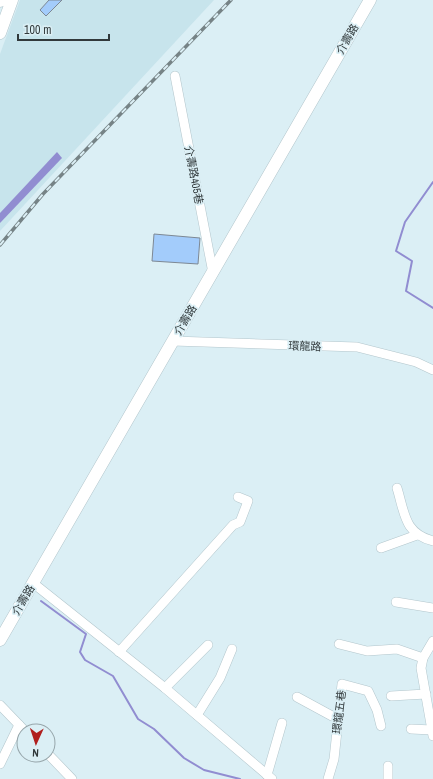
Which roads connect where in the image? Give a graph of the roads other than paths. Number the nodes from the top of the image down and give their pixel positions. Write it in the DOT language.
graph roads {
  1 [pos="13,0"];
  2 [pos="370,0"];
  3 [pos="0,33"];
  4 [pos="0,40"];
  5 [pos="175,76"];
  6 [pos="213,273"];
  7 [pos="173,341"];
  8 [pos="433,370"];
  9 [pos="397,488"];
  10 [pos="238,497"];
  11 [pos="417,535"];
  12 [pos="433,541"];
  13 [pos="381,548"];
  14 [pos="33,583"];
  15 [pos="396,602"];
  16 [pos="433,608"];
  17 [pos="0,640"];
  18 [pos="433,643"];
  19 [pos="339,644"];
  20 [pos="208,645"];
  21 [pos="232,649"];
  22 [pos="119,652"];
  23 [pos="423,658"];
  24 [pos="165,688"];
  25 [pos="426,694"];
  26 [pos="391,696"];
  27 [pos="297,697"];
  28 [pos="0,705"];
  29 [pos="431,708"];
  30 [pos="197,715"];
  31 [pos="339,718"];
  32 [pos="17,723"];
  33 [pos="282,723"];
  34 [pos="381,726"];
  35 [pos="411,729"];
  36 [pos="432,733"];
  37 [pos="16,738"];
  38 [pos="56,762"];
  39 [pos="0,764"];
  40 [pos="388,766"];
  41 [pos="270,777"];
  42 [pos="72,779"];
  43 [pos="328,779"];
  44 [pos="388,779"];
  1 -- 3 [label="main road"];
  1 -- 4 [label="street"];
  2 -- 6 [label="main road, 介壽路"];
  5 -- 6 [label="street, 介壽路405巷"];
  6 -- 7 [label="main road, 介壽路"];
  7 -- 8 [label="street, 環龍路"];
  7 -- 14 [label="main road, 介壽路"];
  9 -- 11 [label="street"];
  10 -- 22 [label="street"];
  11 -- 12 [label="street"];
  11 -- 13 [label="street"];
  14 -- 17 [label="main road, 介壽路"];
  14 -- 22 [label="street"];
  15 -- 16 [label="street"];
  18 -- 23 [label="street"];
  19 -- 23 [label="street"];
  20 -- 24 [label="street"];
  21 -- 30 [label="street"];
  22 -- 24 [label="street"];
  23 -- 25 [label="street"];
  24 -- 30 [label="street"];
  25 -- 26 [label="street"];
  25 -- 29 [label="street"];
  27 -- 31 [label="street"];
  28 -- 32 [label="street"];
  29 -- 36 [label="street"];
  30 -- 41 [label="street"];
  31 -- 34 [label="street, 環龍五巷"];
  31 -- 43 [label="street, 環龍五巷"];
  33 -- 41 [label="street"];
  35 -- 36 [label="street"];
  37 -- 39 [label="street"];
  38 -- 42 [label="street"];
  40 -- 44 [label="street"];
}
